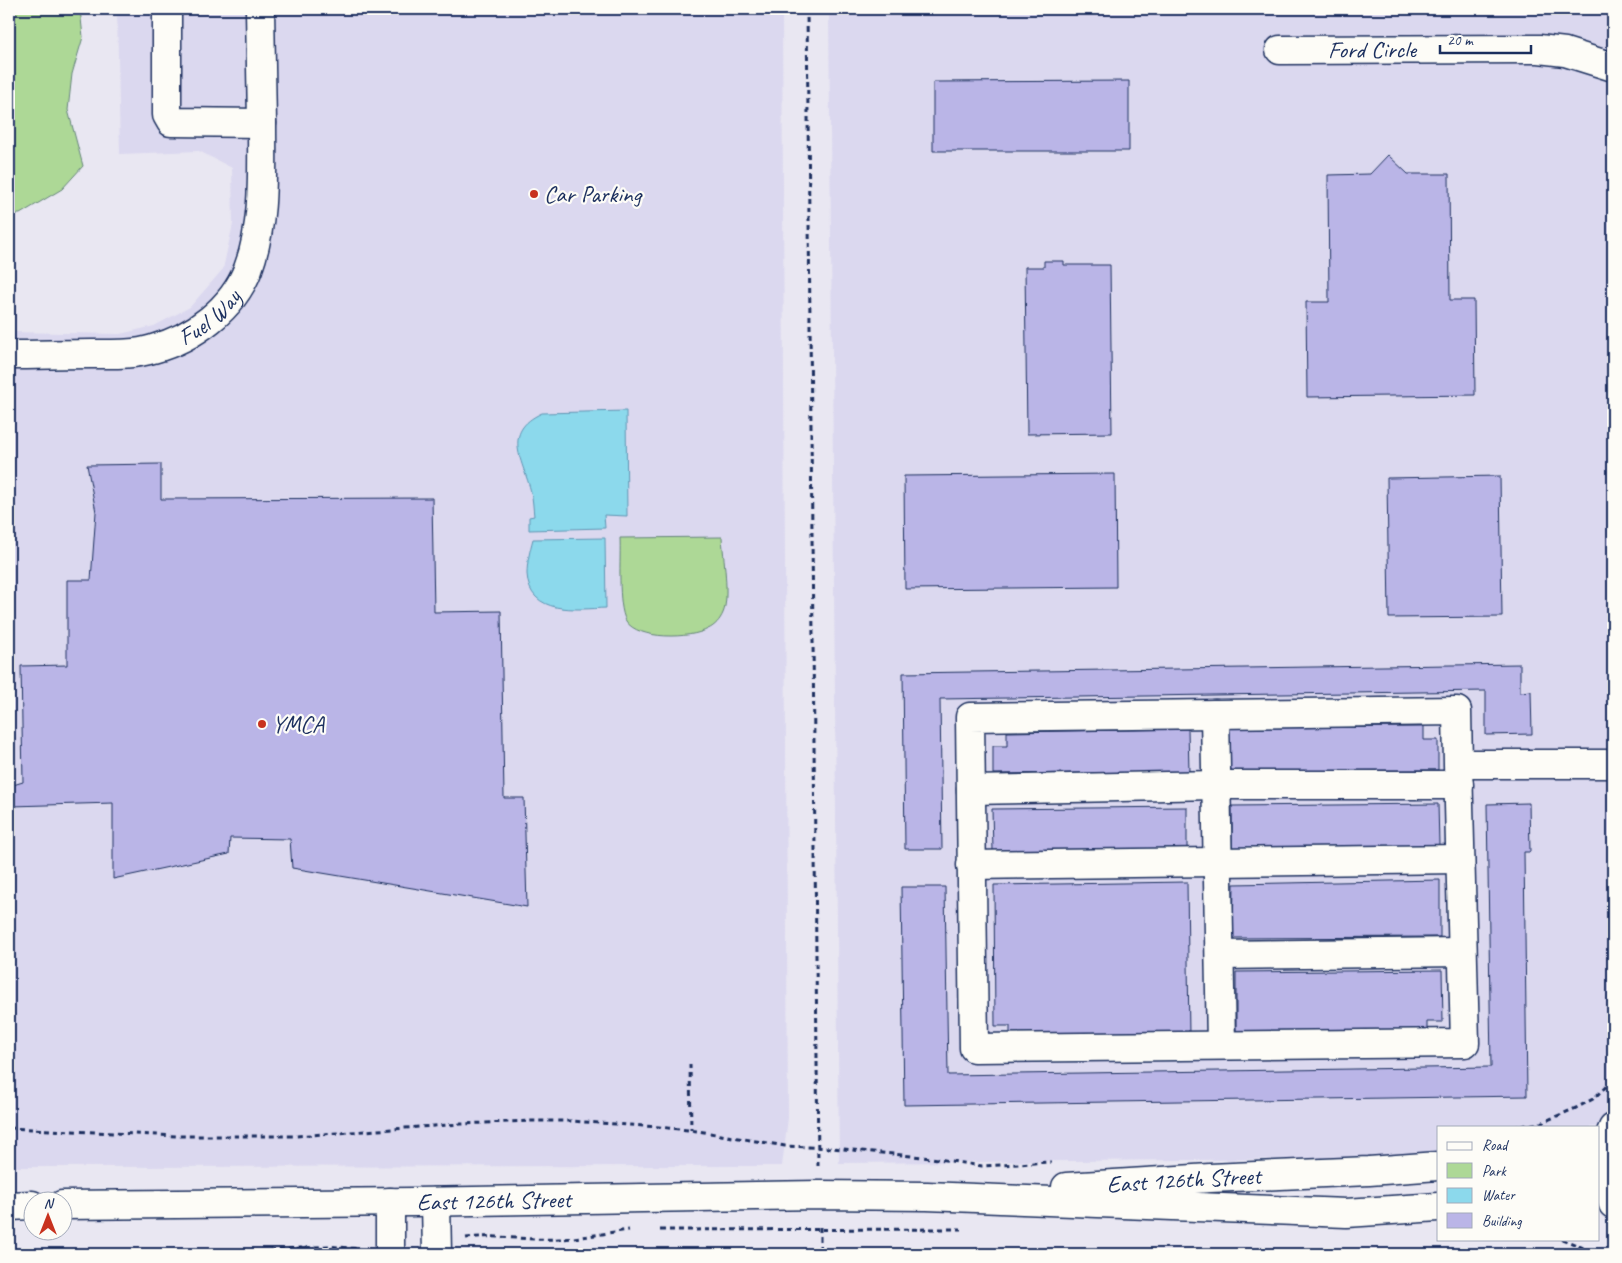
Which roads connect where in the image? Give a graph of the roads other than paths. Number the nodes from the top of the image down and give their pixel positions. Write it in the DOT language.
graph roads {
  1 [pos="167,9"];
  2 [pos="260,9"];
  3 [pos="1280,50"];
  4 [pos="1613,67"];
  5 [pos="262,123"];
  6 [pos="9,355"];
  7 [pos="1215,714"];
  8 [pos="1613,764"];
  9 [pos="1458,775"];
  10 [pos="1216,785"];
  11 [pos="971,790"];
  12 [pos="1460,859"];
  13 [pos="1218,862"];
  14 [pos="971,865"];
  15 [pos="1462,952"];
  16 [pos="1220,955"];
  17 [pos="1221,1046"];
  18 [pos="1613,1122"];
  19 [pos="1613,1128"];
  20 [pos="1600,1129"];
  21 [pos="1437,1166"];
  22 [pos="927,1196"];
  23 [pos="390,1202"];
  24 [pos="436,1202"];
  25 [pos="1613,1204"];
  26 [pos="72,1205"];
  27 [pos="9,1206"];
  28 [pos="22,1206"];
  29 [pos="1437,1207"];
  30 [pos="1600,1217"];
  31 [pos="1613,1220"];
  32 [pos="437,1248"];
  33 [pos="390,1251"];
  1 -- 5 [label="main road"];
  2 -- 5 [label="main road, Fuel Way"];
  3 -- 4 [label="main road, Ford Circle"];
  5 -- 6 [label="main road, Fuel Way"];
  7 -- 9 [label="main road"];
  7 -- 10 [label="main road"];
  7 -- 11 [label="main road"];
  8 -- 9 [label="main road"];
  9 -- 10 [label="main road"];
  9 -- 12 [label="main road"];
  10 -- 11 [label="main road"];
  10 -- 13 [label="main road"];
  11 -- 14 [label="main road"];
  12 -- 13 [label="main road"];
  12 -- 15 [label="main road"];
  13 -- 14 [label="main road"];
  13 -- 16 [label="main road"];
  14 -- 17 [label="main road"];
  15 -- 16 [label="main road"];
  15 -- 17 [label="main road"];
  16 -- 17 [label="main road"];
  18 -- 20 [label="main road"];
  19 -- 25 [label="main road"];
  21 -- 22 [label="main road, East 126th Street"];
  22 -- 24 [label="main road, East 126th Street"];
  22 -- 29 [label="main road, East 126th Street"];
  23 -- 24 [label="main road, East 126th Street"];
  23 -- 26 [label="main road, East 126th Street"];
  23 -- 33 [label="main road"];
  24 -- 32 [label="main road"];
  27 -- 28 [label="main road"];
  30 -- 31 [label="main road"];
}
